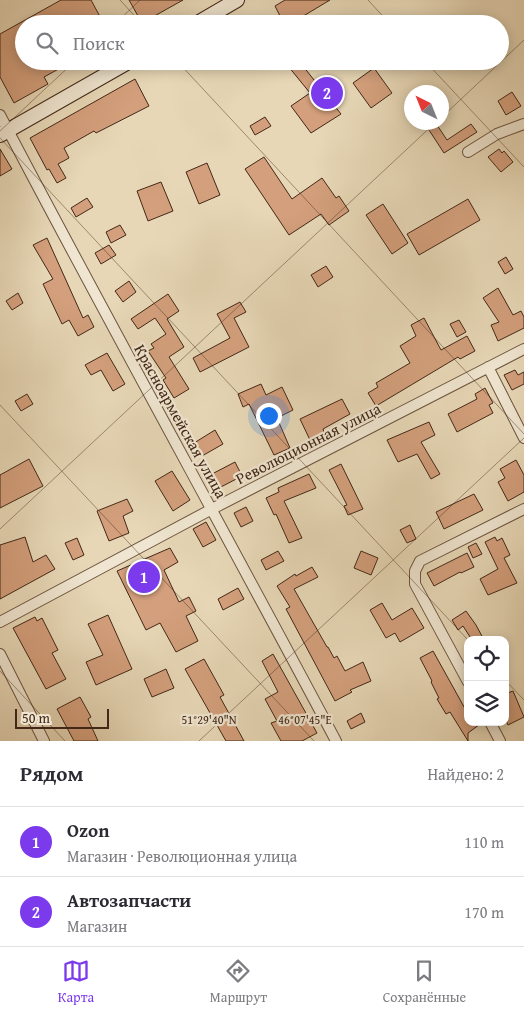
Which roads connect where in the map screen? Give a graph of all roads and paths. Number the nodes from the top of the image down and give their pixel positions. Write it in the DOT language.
graph roads {
  1 [pos="237,0"];
  2 [pos="211,15"];
  3 [pos="114,70"];
  4 [pos="0,115"];
  5 [pos="524,124"];
  6 [pos="4,133"];
  7 [pos="468,152"];
  8 [pos="524,349"];
  9 [pos="488,367"];
  10 [pos="524,438"];
  11 [pos="212,508"];
  12 [pos="524,509"];
  13 [pos="0,622"];
  14 [pos="0,654"];
  15 [pos="467,681"];
  16 [pos="492,726"];
  17 [pos="44,741"];
  18 [pos="336,741"];
  19 [pos="500,741"];
  1 -- 2 [label="main road"];
  3 -- 6 [label="main road"];
  4 -- 6 [label="street, Красноармейская улица"];
  5 -- 7 [label="street"];
  6 -- 11 [label="street, Красноармейская улица"];
  8 -- 9 [label="street, Революционная улица"];
  9 -- 10 [label="street"];
  9 -- 11 [label="street, Революционная улица"];
  11 -- 13 [label="street, Революционная улица"];
  11 -- 18 [label="street, Красноармейская улица"];
  12 -- 15 [label="street"];
  14 -- 17 [label="street"];
  16 -- 19 [label="street"];
}
